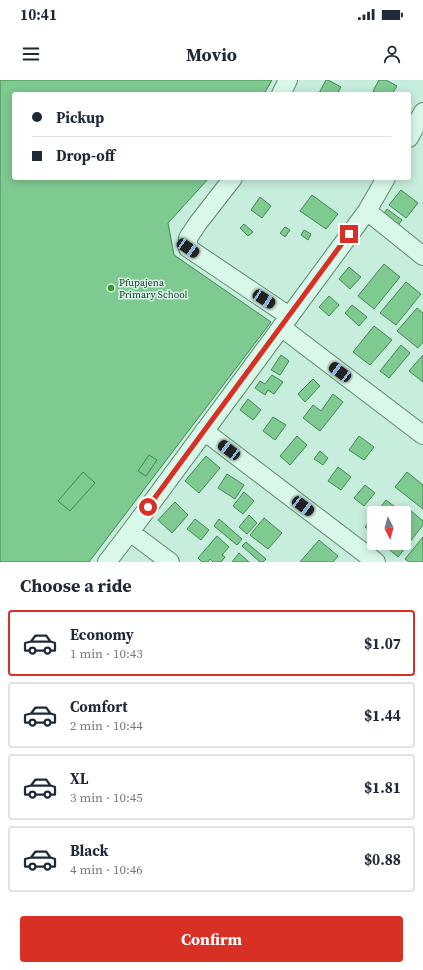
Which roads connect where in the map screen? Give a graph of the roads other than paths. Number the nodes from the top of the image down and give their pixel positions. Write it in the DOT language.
graph roads {
  1 [pos="288,80"];
  2 [pos="282,92"];
  3 [pos="421,120"];
  4 [pos="411,135"];
  5 [pos="231,180"];
  6 [pos="385,180"];
  7 [pos="367,211"];
  8 [pos="423,256"];
  9 [pos="285,321"];
  10 [pos="204,431"];
  11 [pos="423,435"];
  12 [pos="130,532"];
  13 [pos="107,562"];
  14 [pos="170,562"];
  15 [pos="376,562"];
  1 -- 2 [label="street"];
  3 -- 4 [label="street"];
  5 -- 9 [label="street"];
  6 -- 7 [label="street"];
  7 -- 8 [label="street"];
  7 -- 9 [label="street"];
  9 -- 10 [label="street"];
  9 -- 11 [label="street"];
  10 -- 12 [label="street"];
  10 -- 15 [label="street"];
  12 -- 13 [label="street"];
  12 -- 14 [label="street"];
}
